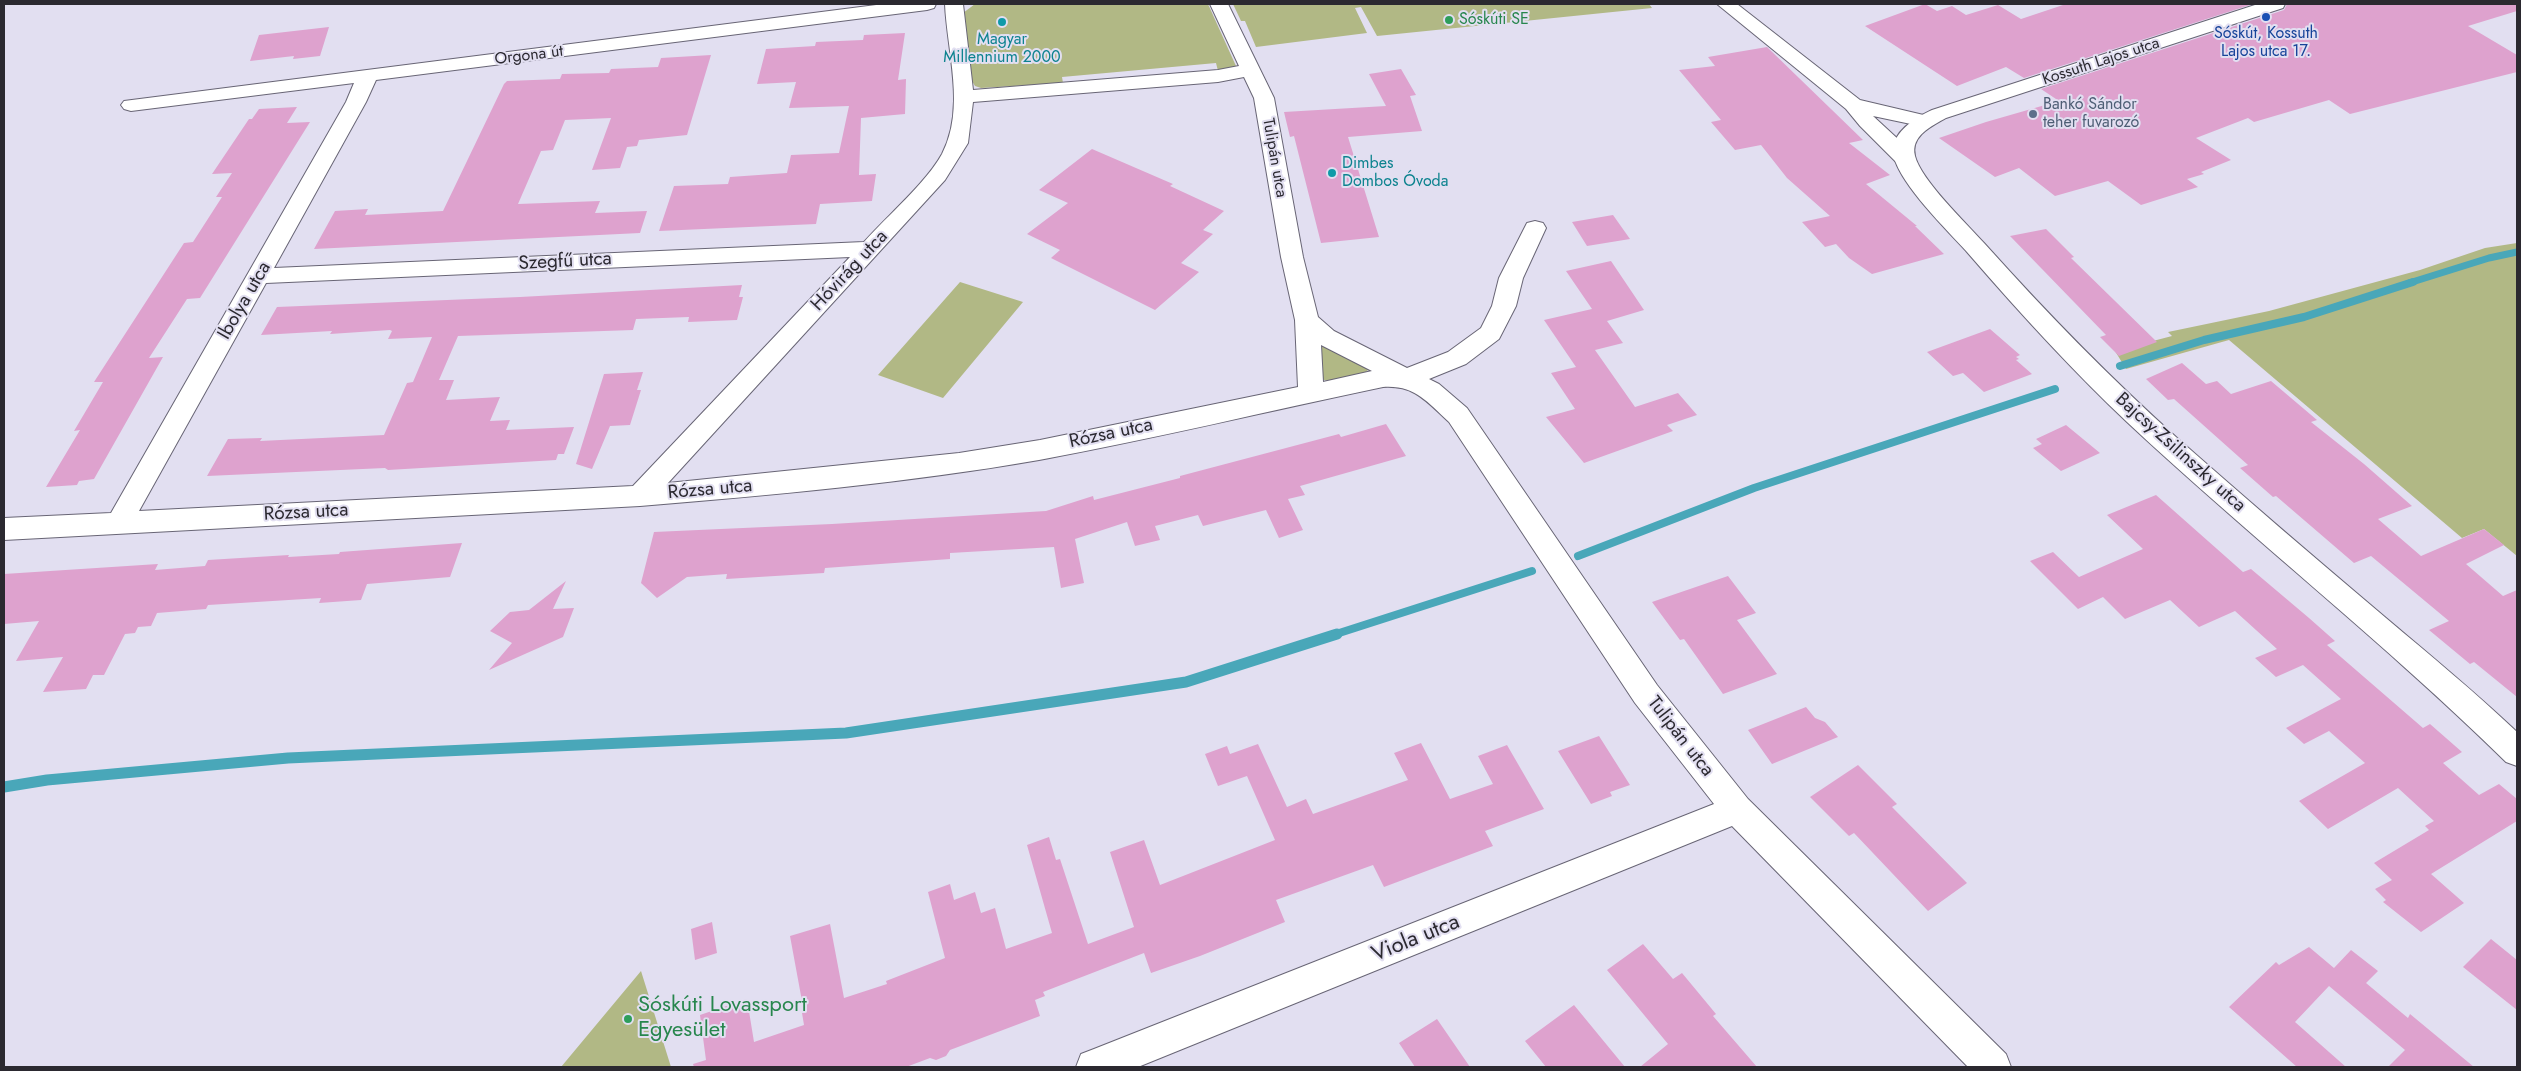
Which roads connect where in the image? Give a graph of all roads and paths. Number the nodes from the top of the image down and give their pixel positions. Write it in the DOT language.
graph roads {
  1 [pos="927,4"];
  2 [pos="954,4"];
  3 [pos="1218,4"];
  4 [pos="1726,4"];
  5 [pos="2276,4"];
  6 [pos="1252,70"];
  7 [pos="367,77"];
  8 [pos="963,97"];
  9 [pos="132,105"];
  10 [pos="1853,105"];
  11 [pos="1925,121"];
  12 [pos="1904,156"];
  13 [pos="1535,228"];
  14 [pos="871,249"];
  15 [pos="260,276"];
  16 [pos="1307,320"];
  17 [pos="1408,377"];
  18 [pos="1312,392"];
  19 [pos="640,496"];
  20 [pos="119,523"];
  21 [pos="4,529"];
  22 [pos="2517,752"];
  23 [pos="1737,809"];
  24 [pos="1094,1067"];
  25 [pos="1993,1067"];
  1 -- 7 [label="street, Orgona út"];
  2 -- 8 [label="street, Hóvirág utca"];
  3 -- 6 [label="street, Tulipán utca"];
  4 -- 10 [label="street"];
  5 -- 11 [label="street, Kossuth Lajos utca"];
  6 -- 8 [label="street"];
  6 -- 16 [label="street, Tulipán utca"];
  7 -- 9 [label="street, Orgona út"];
  7 -- 15 [label="street, Ibolya utca"];
  8 -- 14 [label="street, Hóvirág utca"];
  10 -- 11 [label="street"];
  10 -- 12 [label="street, Bajcsy-Zsilinszky utca"];
  11 -- 12 [label="street"];
  12 -- 22 [label="street, Bajcsy-Zsilinszky utca"];
  13 -- 17 [label="street"];
  14 -- 15 [label="street, Szegfű utca"];
  14 -- 19 [label="street, Hóvirág utca"];
  15 -- 20 [label="street, Ibolya utca"];
  16 -- 17 [label="street, Tulipán utca"];
  16 -- 18 [label="street, Tulipán utca"];
  17 -- 18 [label="street, Rózsa utca"];
  17 -- 23 [label="street, Tulipán utca"];
  18 -- 19 [label="street, Rózsa utca"];
  19 -- 20 [label="street, Rózsa utca"];
  20 -- 21 [label="street, Rózsa utca"];
  23 -- 24 [label="street, Viola utca"];
  23 -- 25 [label="street, Tulipán utca"];
}
